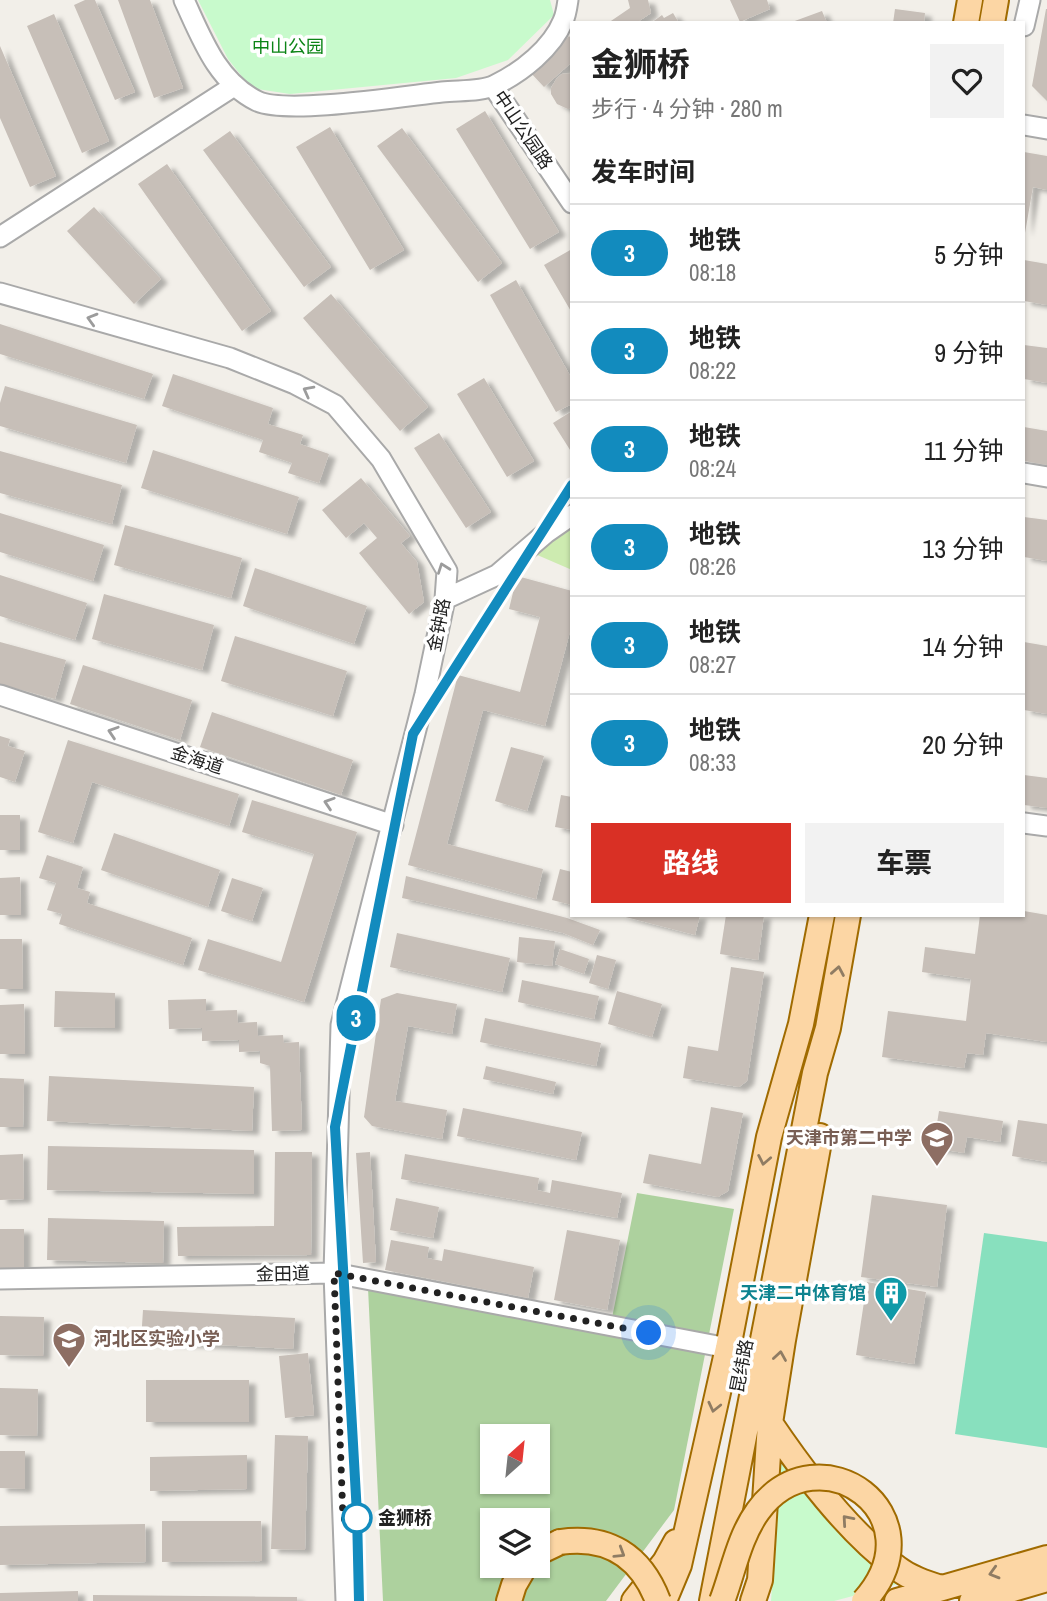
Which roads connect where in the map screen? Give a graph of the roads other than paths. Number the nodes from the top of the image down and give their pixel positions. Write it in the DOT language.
graph roads {
  1 [pos="184,0"];
  2 [pos="568,0"];
  3 [pos="970,0"];
  4 [pos="996,0"];
  5 [pos="1030,0"];
  6 [pos="966,21"];
  7 [pos="992,21"];
  8 [pos="1025,22"];
  9 [pos="233,86"];
  10 [pos="493,86"];
  11 [pos="1025,125"];
  12 [pos="1047,129"];
  13 [pos="570,201"];
  14 [pos="0,237"];
  15 [pos="0,293"];
  16 [pos="1025,473"];
  17 [pos="1047,477"];
  18 [pos="570,516"];
  19 [pos="445,600"];
  20 [pos="0,695"];
  21 [pos="1025,823"];
  22 [pos="394,825"];
  23 [pos="1047,826"];
  24 [pos="822,917"];
  25 [pos="848,917"];
  26 [pos="801,1024"];
  27 [pos="828,1028"];
  28 [pos="796,1133"];
  29 [pos="334,1273"];
  30 [pos="0,1279"];
  31 [pos="728,1348"];
  32 [pos="770,1423"];
  33 [pos="690,1517"];
  34 [pos="550,1547"];
  35 [pos="1047,1558"];
  36 [pos="518,1578"];
  37 [pos="1047,1579"];
  38 [pos="941,1588"];
  39 [pos="1047,1594"];
  40 [pos="346,1601"];
  41 [pos="509,1601"];
  42 [pos="634,1601"];
  43 [pos="658,1601"];
  44 [pos="664,1601"];
  45 [pos="695,1601"];
  46 [pos="712,1601"];
  47 [pos="722,1601"];
  48 [pos="753,1601"];
  49 [pos="864,1601"];
  50 [pos="897,1601"];
  51 [pos="972,1601"];
  52 [pos="1023,1601"];
  1 -- 9 [label="street"];
  2 -- 10 [label="street, 中山公园路"];
  3 -- 6 [label="main road"];
  4 -- 7 [label="main road"];
  5 -- 8 [label="street"];
  9 -- 10 [label="street"];
  9 -- 14 [label="street"];
  10 -- 13 [label="street, 中山公园路"];
  11 -- 12 [label="street"];
  19 -- 15 [label="street, 金钟路, one-way"];
  16 -- 17 [label="street"];
  18 -- 19 [label="street"];
  19 -- 22 [label="street, 金钟路"];
  22 -- 20 [label="street, 金海道, one-way"];
  21 -- 23 [label="street"];
  22 -- 29 [label="street, 金钟路"];
  24 -- 26 [label="main road"];
  27 -- 25 [label="main road, one-way"];
  26 -- 28 [label="main road"];
  26 -- 31 [label="main road, one-way"];
  27 -- 28 [label="main road"];
  32 -- 27 [label="main road, one-way"];
  28 -- 45 [label="main road, 昆纬路"];
  28 -- 46 [label="main road, 昆纬路"];
  29 -- 30 [label="street, 金田道"];
  29 -- 31 [label="street, 金田道"];
  29 -- 40 [label="street, 金钟路"];
  31 -- 33 [label="main road, one-way"];
  38 -- 32 [label="main road, one-way"];
  32 -- 48 [label="main road"];
  33 -- 42 [label="main road"];
  33 -- 44 [label="main road"];
  34 -- 43 [label="main road, one-way, bridge"];
  35 -- 38 [label="main road, one-way"];
  36 -- 41 [label="main road"];
  37 -- 51 [label="main road"];
  38 -- 50 [label="main road"];
  39 -- 52 [label="main road"];
  47 -- 49 [label="main road, bridge"];
}
